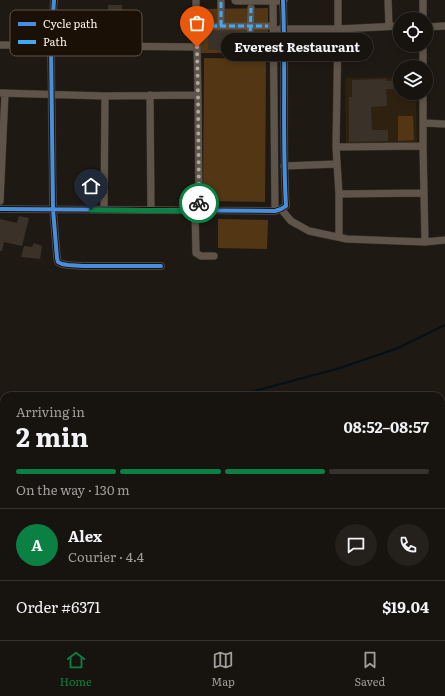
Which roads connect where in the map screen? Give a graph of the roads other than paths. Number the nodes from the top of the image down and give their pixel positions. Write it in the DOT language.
graph roads {
  1 [pos="54,0"];
  2 [pos="196,0"];
  3 [pos="221,0"];
  4 [pos="236,0"];
  5 [pos="273,0"];
  6 [pos="283,0"];
  7 [pos="338,0"];
  8 [pos="388,0"];
  9 [pos="423,0"];
  10 [pos="251,8"];
  11 [pos="54,10"];
  12 [pos="423,12"];
  13 [pos="202,26"];
  14 [pos="221,26"];
  15 [pos="250,26"];
  16 [pos="389,26"];
  17 [pos="393,26"];
  18 [pos="445,26"];
  19 [pos="433,27"];
  20 [pos="271,28"];
  21 [pos="284,28"];
  22 [pos="338,29"];
  23 [pos="236,40"];
  24 [pos="250,40"];
  25 [pos="274,40"];
  26 [pos="0,45"];
  27 [pos="10,45"];
  28 [pos="142,47"];
  29 [pos="197,47"];
  30 [pos="52,56"];
  31 [pos="3,93"];
  32 [pos="52,94"];
  33 [pos="150,95"];
  34 [pos="198,95"];
  35 [pos="105,96"];
  36 [pos="423,100"];
  37 [pos="423,123"];
  38 [pos="445,124"];
  39 [pos="423,146"];
  40 [pos="336,147"];
  41 [pos="337,164"];
  42 [pos="284,166"];
  43 [pos="424,191"];
  44 [pos="338,194"];
  45 [pos="0,201"];
  46 [pos="0,209"];
  47 [pos="53,209"];
  48 [pos="104,210"];
  49 [pos="151,210"];
  50 [pos="278,210"];
  51 [pos="197,211"];
  52 [pos="339,237"];
  53 [pos="445,240"];
  54 [pos="425,242"];
  55 [pos="214,256"];
  56 [pos="161,266"];
  1 -- 11 [label="street"];
  2 -- 29 [label="street"];
  3 -- 14 [label="street"];
  4 -- 5 [label="main road"];
  5 -- 6 [label="main road"];
  5 -- 20 [label="street"];
  6 -- 21 [label="street"];
  7 -- 22 [label="street"];
  8 -- 16 [label="street"];
  9 -- 12 [label="street"];
  10 -- 15 [label="street"];
  13 -- 14 [label="street"];
  14 -- 15 [label="street"];
  15 -- 20 [label="street"];
  15 -- 24 [label="street"];
  16 -- 17 [label="street"];
  16 -- 22 [label="street"];
  18 -- 19 [label="street"];
  20 -- 21 [label="street"];
  20 -- 25 [label="street"];
  21 -- 22 [label="street"];
  21 -- 42 [label="street"];
  22 -- 40 [label="street"];
  23 -- 24 [label="street"];
  24 -- 25 [label="street"];
  25 -- 50 [label="street"];
  26 -- 27 [label="street"];
  28 -- 29 [label="street"];
  29 -- 34 [label="street"];
  30 -- 32 [label="street"];
  31 -- 32 [label="street"];
  31 -- 45 [label="street"];
  32 -- 35 [label="street"];
  32 -- 47 [label="street"];
  33 -- 34 [label="street"];
  33 -- 35 [label="street"];
  33 -- 49 [label="street"];
  34 -- 51 [label="street"];
  35 -- 48 [label="street"];
  36 -- 37 [label="street"];
  37 -- 38 [label="street"];
  37 -- 39 [label="street"];
  39 -- 40 [label="street"];
  39 -- 43 [label="street"];
  40 -- 41 [label="street"];
  41 -- 42 [label="street"];
  41 -- 44 [label="street"];
  42 -- 50 [label="street"];
  43 -- 44 [label="street"];
  43 -- 54 [label="street"];
  44 -- 52 [label="street"];
  46 -- 47 [label="street"];
  47 -- 48 [label="street"];
  47 -- 56 [label="street"];
  48 -- 49 [label="street"];
  49 -- 51 [label="street"];
  50 -- 51 [label="street"];
  50 -- 52 [label="street"];
  51 -- 55 [label="street"];
  52 -- 54 [label="street"];
  53 -- 54 [label="street"];
}
